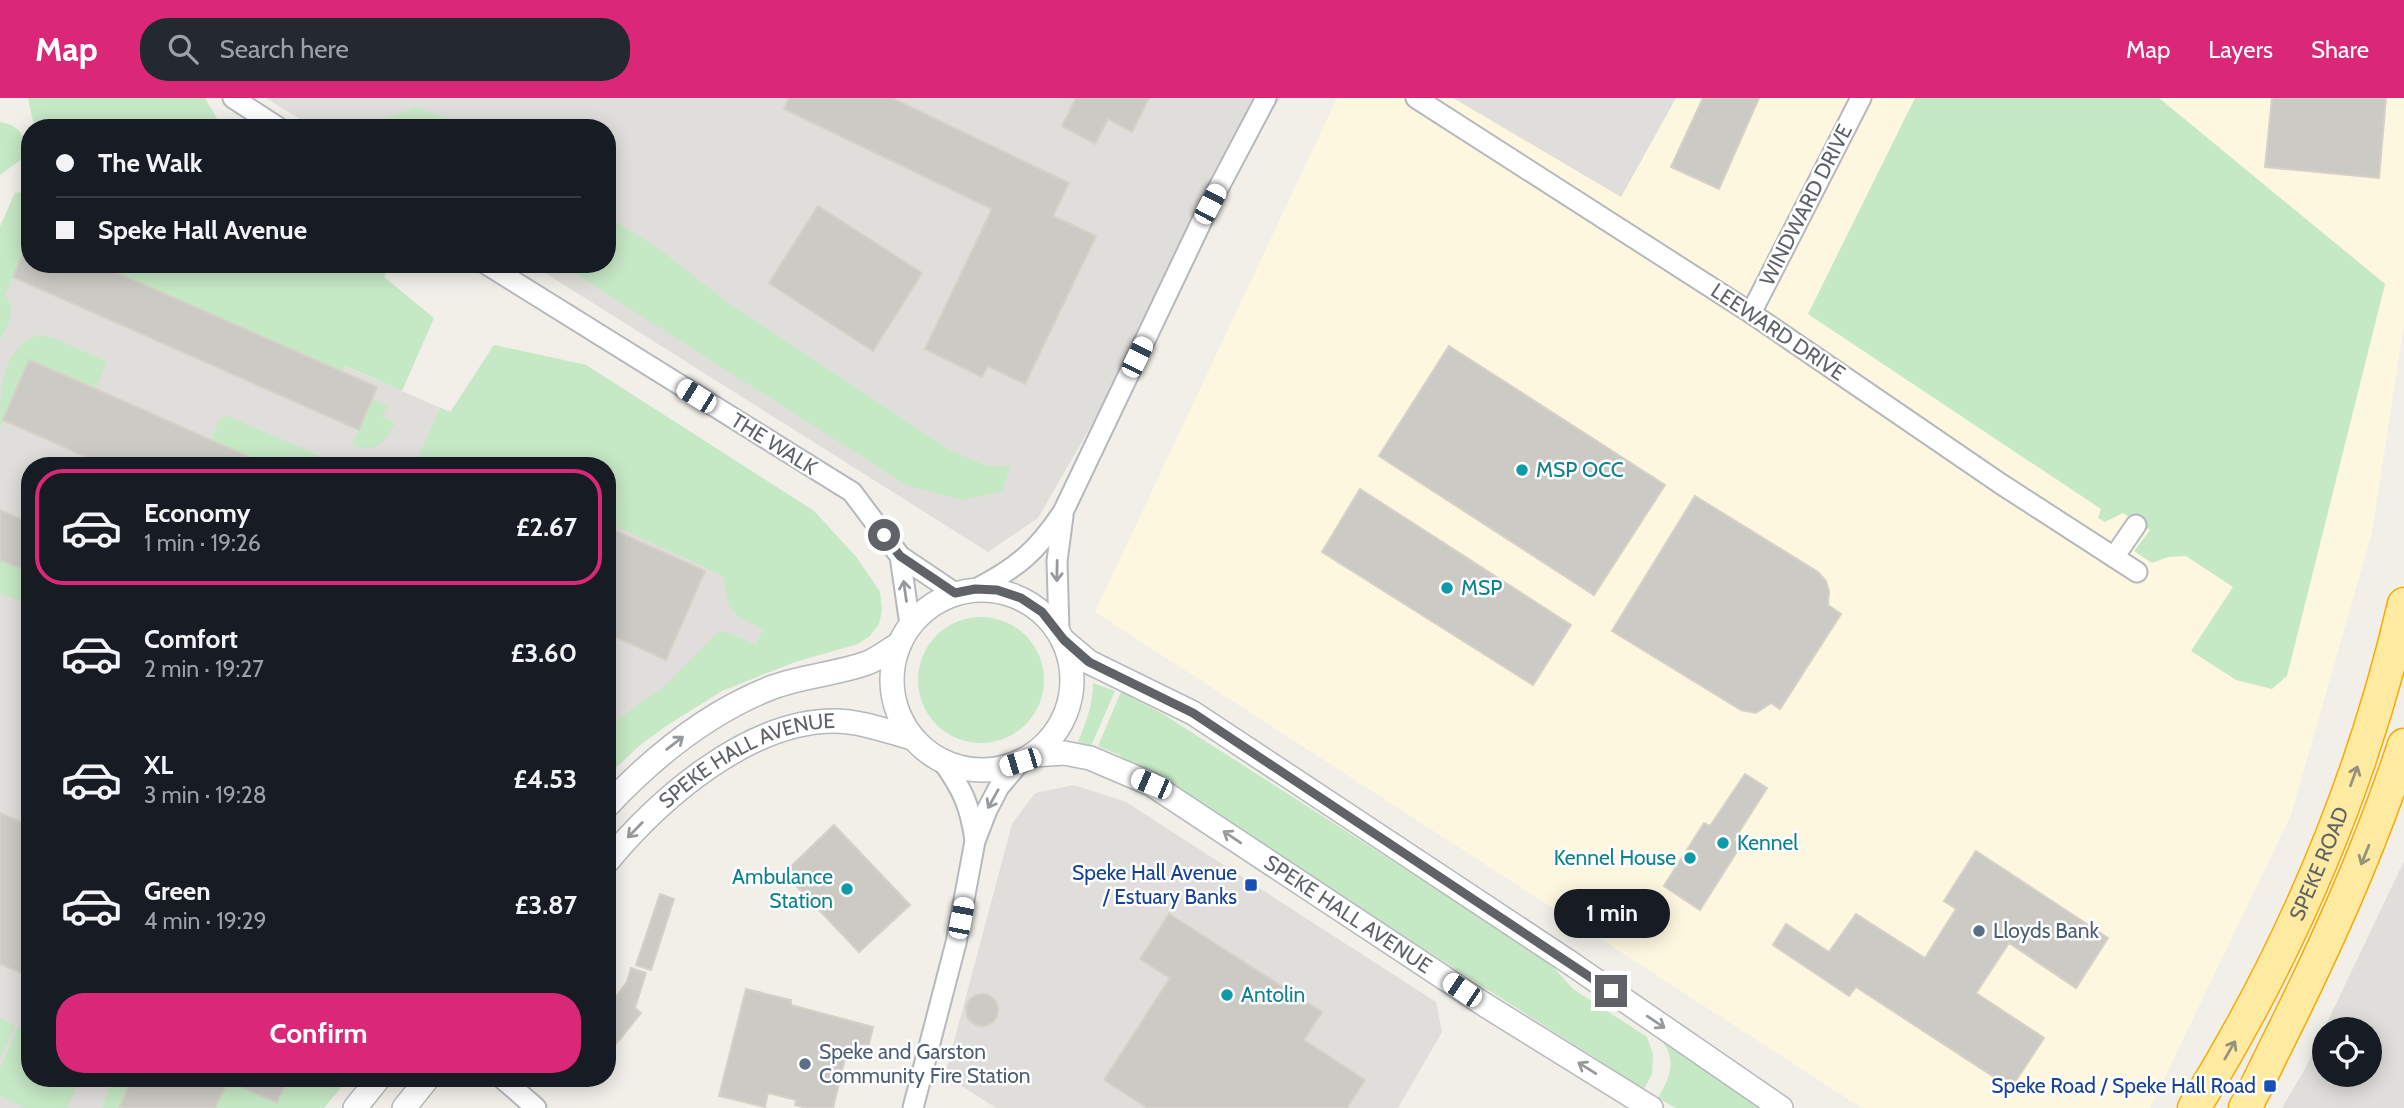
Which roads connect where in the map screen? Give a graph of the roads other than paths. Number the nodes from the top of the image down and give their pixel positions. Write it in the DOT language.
graph roads {
  1 [pos="233,98"];
  2 [pos="1266,98"];
  3 [pos="1416,98"];
  4 [pos="1861,98"];
  5 [pos="265,119"];
  6 [pos="500,273"];
  7 [pos="1751,313"];
  8 [pos="1063,512"];
  9 [pos="2136,525"];
  10 [pos="900,556"];
  11 [pos="2114,557"];
  12 [pos="2137,572"];
  13 [pos="965,591"];
  14 [pos="2404,604"];
  15 [pos="904,635"];
  16 [pos="1061,636"];
  17 [pos="912,738"];
  18 [pos="2404,745"];
  19 [pos="1027,758"];
  20 [pos="943,762"];
  21 [pos="616,797"];
  22 [pos="975,841"];
  23 [pos="616,852"];
  24 [pos="372,1087"];
  25 [pos="421,1087"];
  26 [pos="512,1087"];
  27 [pos="2246,1105"];
  28 [pos="355,1108"];
  29 [pos="404,1108"];
  30 [pos="536,1108"];
  31 [pos="913,1108"];
  32 [pos="1651,1108"];
  33 [pos="1781,1108"];
  34 [pos="2194,1108"];
  1 -- 5 [label="street"];
  2 -- 8 [label="street"];
  3 -- 7 [label="street, LEEWARD DRIVE"];
  4 -- 7 [label="street, WINDWARD DRIVE"];
  6 -- 10 [label="street, THE WALK"];
  7 -- 11 [label="street, LEEWARD DRIVE"];
  8 -- 13 [label="street"];
  8 -- 16 [label="street, one-way"];
  9 -- 11 [label="street"];
  10 -- 13 [label="street, THE WALK"];
  15 -- 10 [label="street, THE WALK, one-way"];
  11 -- 12 [label="street, LEEWARD DRIVE"];
  13 -- 15 [label="street"];
  13 -- 16 [label="street"];
  34 -- 14 [label="highway, SPEKE ROAD, one-way"];
  15 -- 17 [label="street"];
  21 -- 15 [label="street, SPEKE HALL AVENUE, one-way"];
  16 -- 19 [label="street"];
  16 -- 33 [label="street, one-way"];
  17 -- 20 [label="street"];
  17 -- 23 [label="street, SPEKE HALL AVENUE, one-way"];
  18 -- 27 [label="highway, SPEKE ROAD, one-way"];
  19 -- 20 [label="street"];
  19 -- 22 [label="street, one-way"];
  32 -- 19 [label="street, SPEKE HALL AVENUE, one-way"];
  20 -- 22 [label="street"];
  22 -- 31 [label="street"];
  24 -- 28 [label="street"];
  25 -- 29 [label="street"];
  26 -- 30 [label="street"];
}
